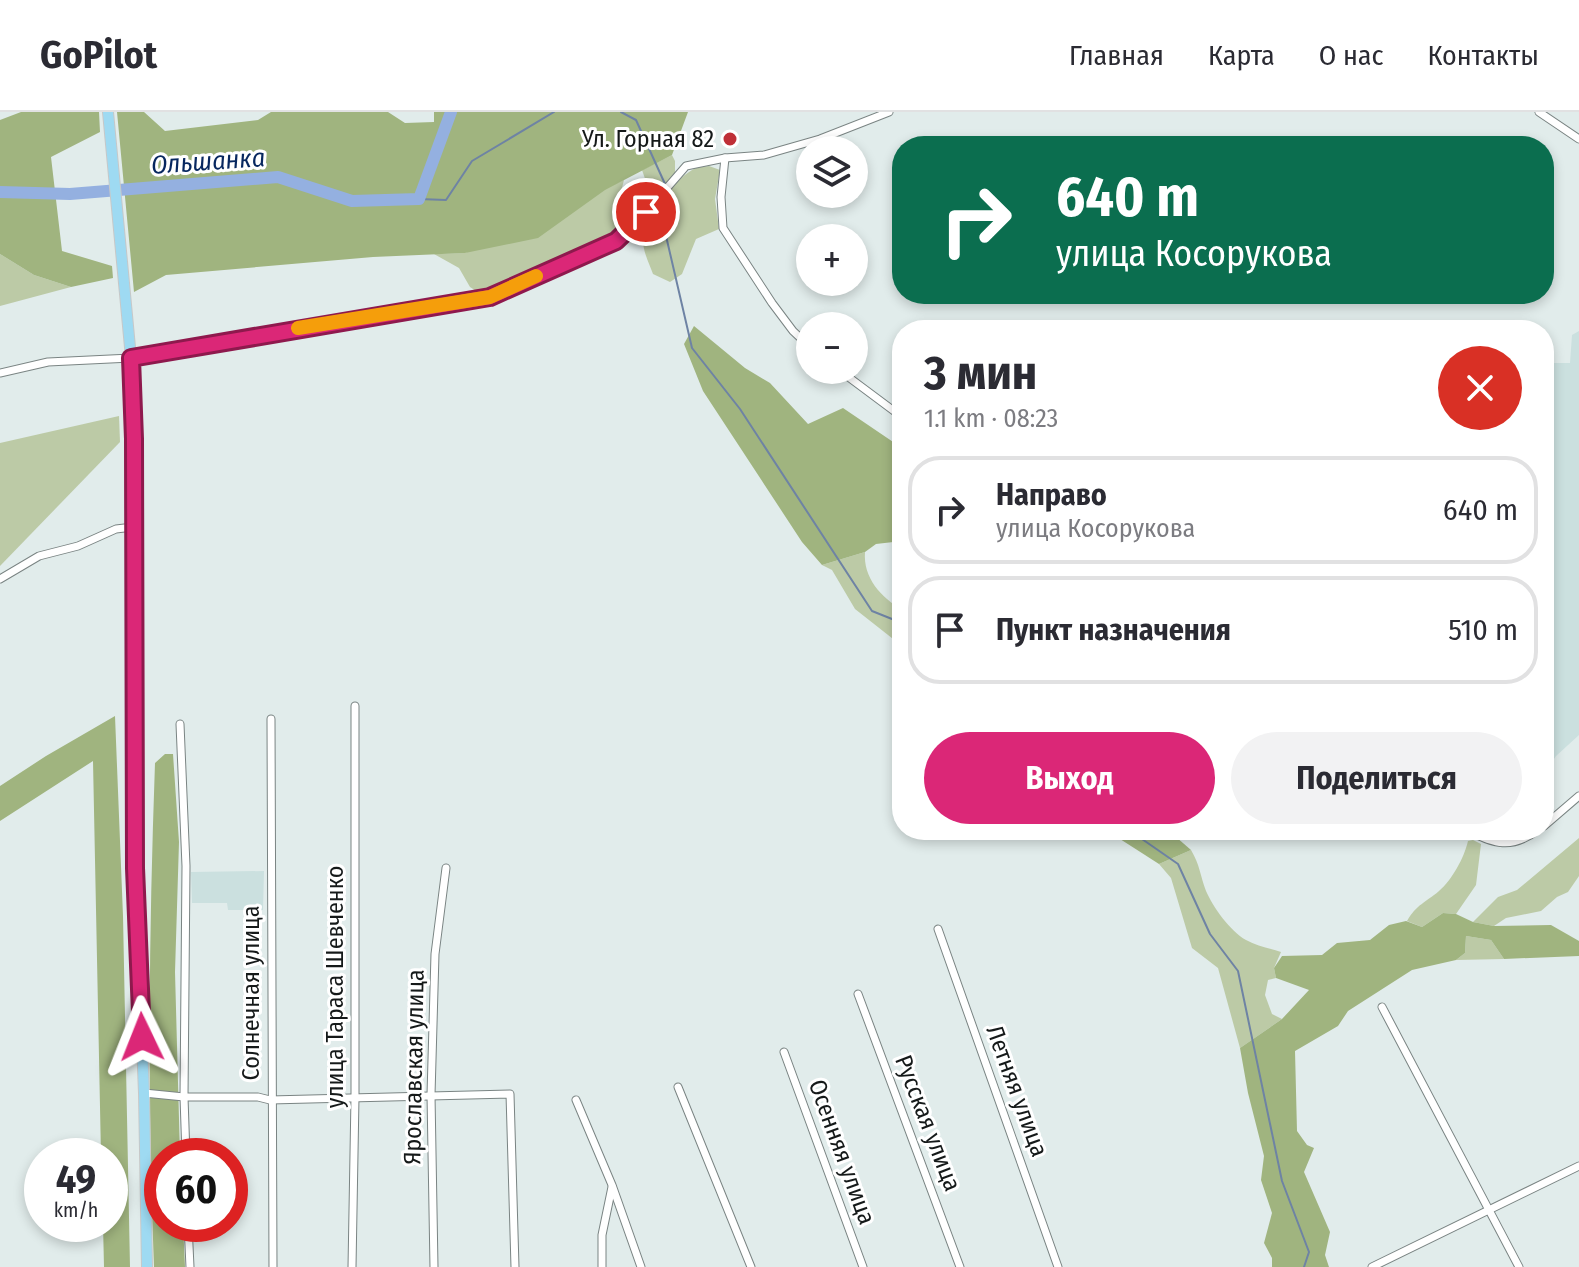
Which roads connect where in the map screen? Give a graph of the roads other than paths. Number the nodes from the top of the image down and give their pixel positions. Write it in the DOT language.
graph roads {
  1 [pos="108,112"];
  2 [pos="889,112"];
  3 [pos="1539,112"];
  4 [pos="1579,139"];
  5 [pos="725,158"];
  6 [pos="796,334"];
  7 [pos="131,358"];
  8 [pos="0,373"];
  9 [pos="858,384"];
  10 [pos="892,410"];
  11 [pos="133,527"];
  12 [pos="0,579"];
  13 [pos="355,706"];
  14 [pos="271,719"];
  15 [pos="180,724"];
  16 [pos="1579,796"];
  17 [pos="1554,817"];
  18 [pos="1488,840"];
  19 [pos="1522,840"];
  20 [pos="446,868"];
  21 [pos="938,929"];
  22 [pos="858,994"];
  23 [pos="1382,1007"];
  24 [pos="784,1052"];
  25 [pos="678,1087"];
  26 [pos="144,1093"];
  27 [pos="431,1095"];
  28 [pos="184,1097"];
  29 [pos="355,1097"];
  30 [pos="270,1100"];
  31 [pos="576,1100"];
  32 [pos="185,1138"];
  33 [pos="1579,1166"];
  34 [pos="612,1185"];
  35 [pos="1487,1210"];
  36 [pos="189,1242"];
  37 [pos="147,1267"];
  38 [pos="190,1267"];
  39 [pos="273,1267"];
  40 [pos="352,1267"];
  41 [pos="434,1267"];
  42 [pos="515,1267"];
  43 [pos="602,1267"];
  44 [pos="641,1267"];
  45 [pos="751,1267"];
  46 [pos="863,1267"];
  47 [pos="960,1267"];
  48 [pos="1058,1267"];
  49 [pos="1372,1267"];
  50 [pos="1519,1267"];
  1 -- 7 [label="main road"];
  2 -- 5 [label="street"];
  3 -- 4 [label="street"];
  5 -- 6 [label="street"];
  5 -- 7 [label="street"];
  7 -- 8 [label="street"];
  7 -- 11 [label="main road"];
  9 -- 10 [label="street"];
  11 -- 12 [label="street"];
  11 -- 26 [label="main road"];
  13 -- 29 [label="street, улица Тараса Шевченко"];
  14 -- 30 [label="street, Солнечная улица"];
  15 -- 28 [label="street"];
  16 -- 17 [label="street"];
  18 -- 19 [label="street"];
  20 -- 27 [label="street, Ярославская улица"];
  21 -- 48 [label="street, Летняя улица"];
  22 -- 47 [label="street, Русская улица"];
  23 -- 35 [label="street"];
  24 -- 46 [label="street, Осенняя улица"];
  25 -- 45 [label="street"];
  26 -- 28 [label="street"];
  26 -- 37 [label="main road"];
  27 -- 29 [label="street"];
  27 -- 41 [label="street, Ярославская улица"];
  27 -- 42 [label="street"];
  28 -- 30 [label="street"];
  28 -- 32 [label="street"];
  29 -- 30 [label="street"];
  29 -- 40 [label="street, улица Тараса Шевченко"];
  30 -- 39 [label="street, Солнечная улица"];
  31 -- 34 [label="street"];
  33 -- 35 [label="street"];
  34 -- 43 [label="street"];
  34 -- 44 [label="street"];
  35 -- 49 [label="street"];
  35 -- 50 [label="street"];
  36 -- 38 [label="street"];
}
